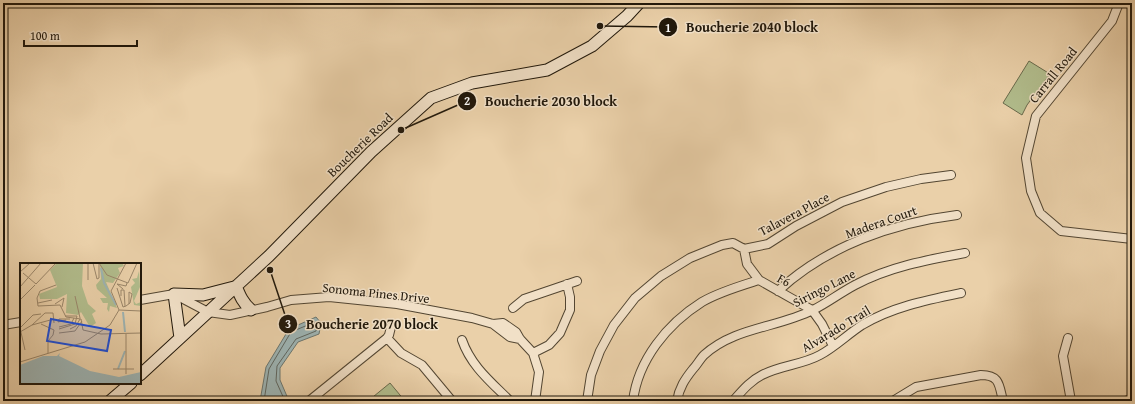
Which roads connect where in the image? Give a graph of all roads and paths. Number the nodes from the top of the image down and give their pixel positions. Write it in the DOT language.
graph roads {
  1 [pos="639,3"];
  2 [pos="1119,3"];
  3 [pos="951,175"];
  4 [pos="957,215"];
  5 [pos="1132,239"];
  6 [pos="744,250"];
  7 [pos="964,253"];
  8 [pos="759,280"];
  9 [pos="577,281"];
  10 [pos="567,284"];
  11 [pos="236,286"];
  12 [pos="778,291"];
  13 [pos="961,293"];
  14 [pos="174,294"];
  15 [pos="141,300"];
  16 [pos="513,308"];
  17 [pos="251,310"];
  18 [pos="812,310"];
  19 [pos="208,312"];
  20 [pos="20,322"];
  21 [pos="3,325"];
  22 [pos="391,327"];
  23 [pos="180,338"];
  24 [pos="387,338"];
  25 [pos="1068,338"];
  26 [pos="462,340"];
  27 [pos="833,346"];
  28 [pos="533,353"];
  29 [pos="141,374"];
  30 [pos="130,384"];
  31 [pos="1132,399"];
  32 [pos="110,401"];
  33 [pos="310,401"];
  34 [pos="452,401"];
  35 [pos="510,401"];
  36 [pos="535,401"];
  37 [pos="587,401"];
  38 [pos="633,401"];
  39 [pos="677,401"];
  40 [pos="733,401"];
  41 [pos="893,401"];
  42 [pos="1002,401"];
  43 [pos="1071,401"];
  44 [pos="1125,401"];
  1 -- 11 [label="main road, Boucherie Road"];
  2 -- 5 [label="street, Carrall Road"];
  3 -- 6 [label="street, Talavera Place"];
  4 -- 12 [label="street, Madera Court"];
  6 -- 8 [label="street, F6"];
  6 -- 37 [label="street"];
  7 -- 18 [label="street, Siringo Lane"];
  8 -- 12 [label="street, F6"];
  8 -- 38 [label="street"];
  9 -- 10 [label="street"];
  10 -- 16 [label="street"];
  10 -- 28 [label="street"];
  11 -- 14 [label="main road"];
  11 -- 17 [label="main road"];
  11 -- 19 [label="main road, Boucherie Road"];
  12 -- 18 [label="street, F6"];
  13 -- 27 [label="street, Alvarado Trail"];
  14 -- 15 [label="street"];
  14 -- 19 [label="street"];
  14 -- 23 [label="main road"];
  17 -- 19 [label="street, Sonoma Pines Drive"];
  17 -- 28 [label="street, Sonoma Pines Drive"];
  18 -- 27 [label="street, F6"];
  18 -- 39 [label="street, Siringo Lane"];
  19 -- 23 [label="main road, Boucherie Road"];
  20 -- 21 [label="street"];
  22 -- 24 [label="street"];
  23 -- 29 [label="main road, Boucherie Road"];
  24 -- 33 [label="street"];
  24 -- 34 [label="street"];
  25 -- 43 [label="street"];
  26 -- 35 [label="street"];
  27 -- 40 [label="street, Alvarado Trail"];
  28 -- 36 [label="street, Sonoma Pines Drive"];
  30 -- 32 [label="main road"];
  31 -- 44 [label="street"];
  41 -- 42 [label="street"];
}
